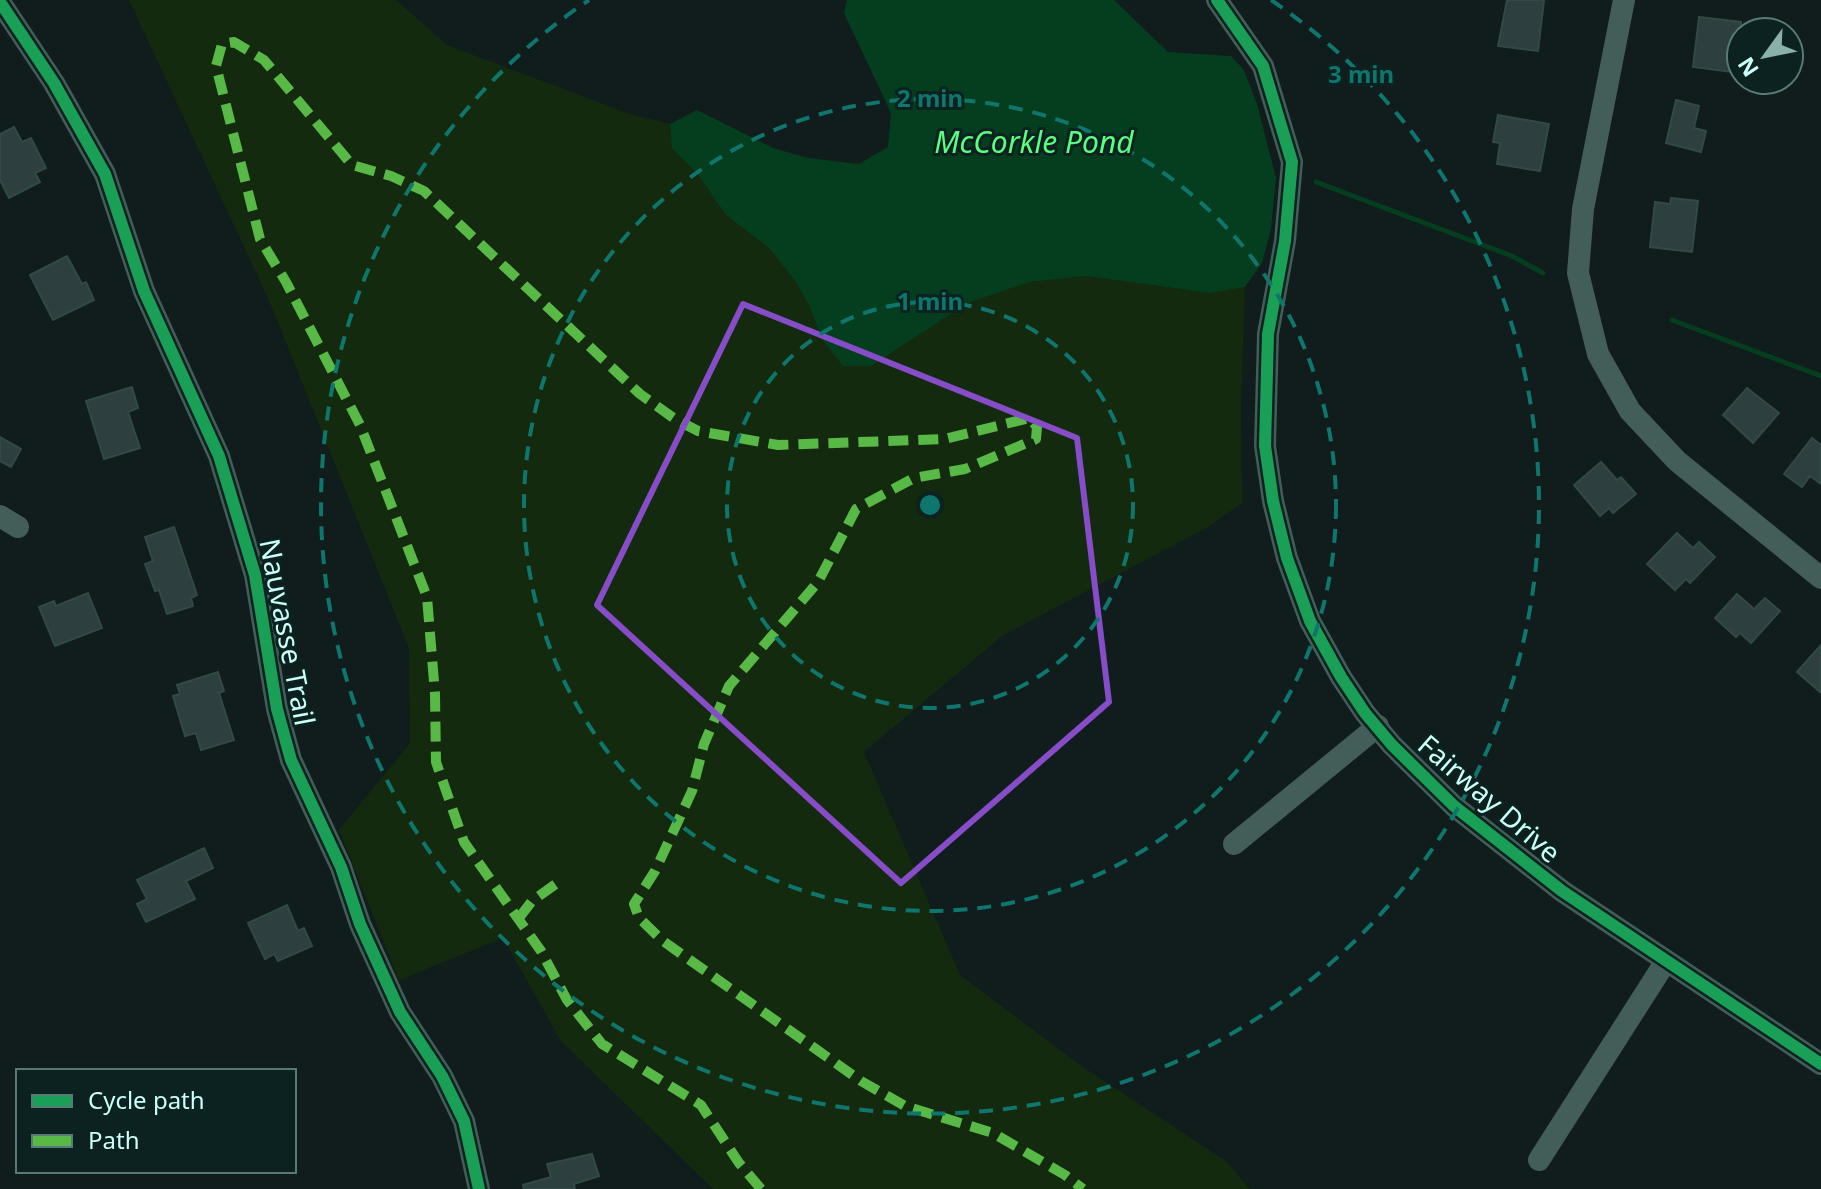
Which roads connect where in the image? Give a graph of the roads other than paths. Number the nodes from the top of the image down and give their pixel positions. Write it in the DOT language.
graph roads {
  1 [pos="1217,0"];
  2 [pos="1624,0"];
  3 [pos="0,2"];
  4 [pos="1821,578"];
  5 [pos="1378,726"];
  6 [pos="1234,844"];
  7 [pos="1666,961"];
  8 [pos="1821,1064"];
  9 [pos="1539,1160"];
  10 [pos="479,1189"];
  1 -- 5 [label="street, Fairway Drive"];
  2 -- 4 [label="street"];
  3 -- 10 [label="street, Nauvasse Trail"];
  5 -- 6 [label="street"];
  5 -- 7 [label="street, Fairway Drive"];
  7 -- 8 [label="street, Fairway Drive"];
  7 -- 9 [label="street"];
}
